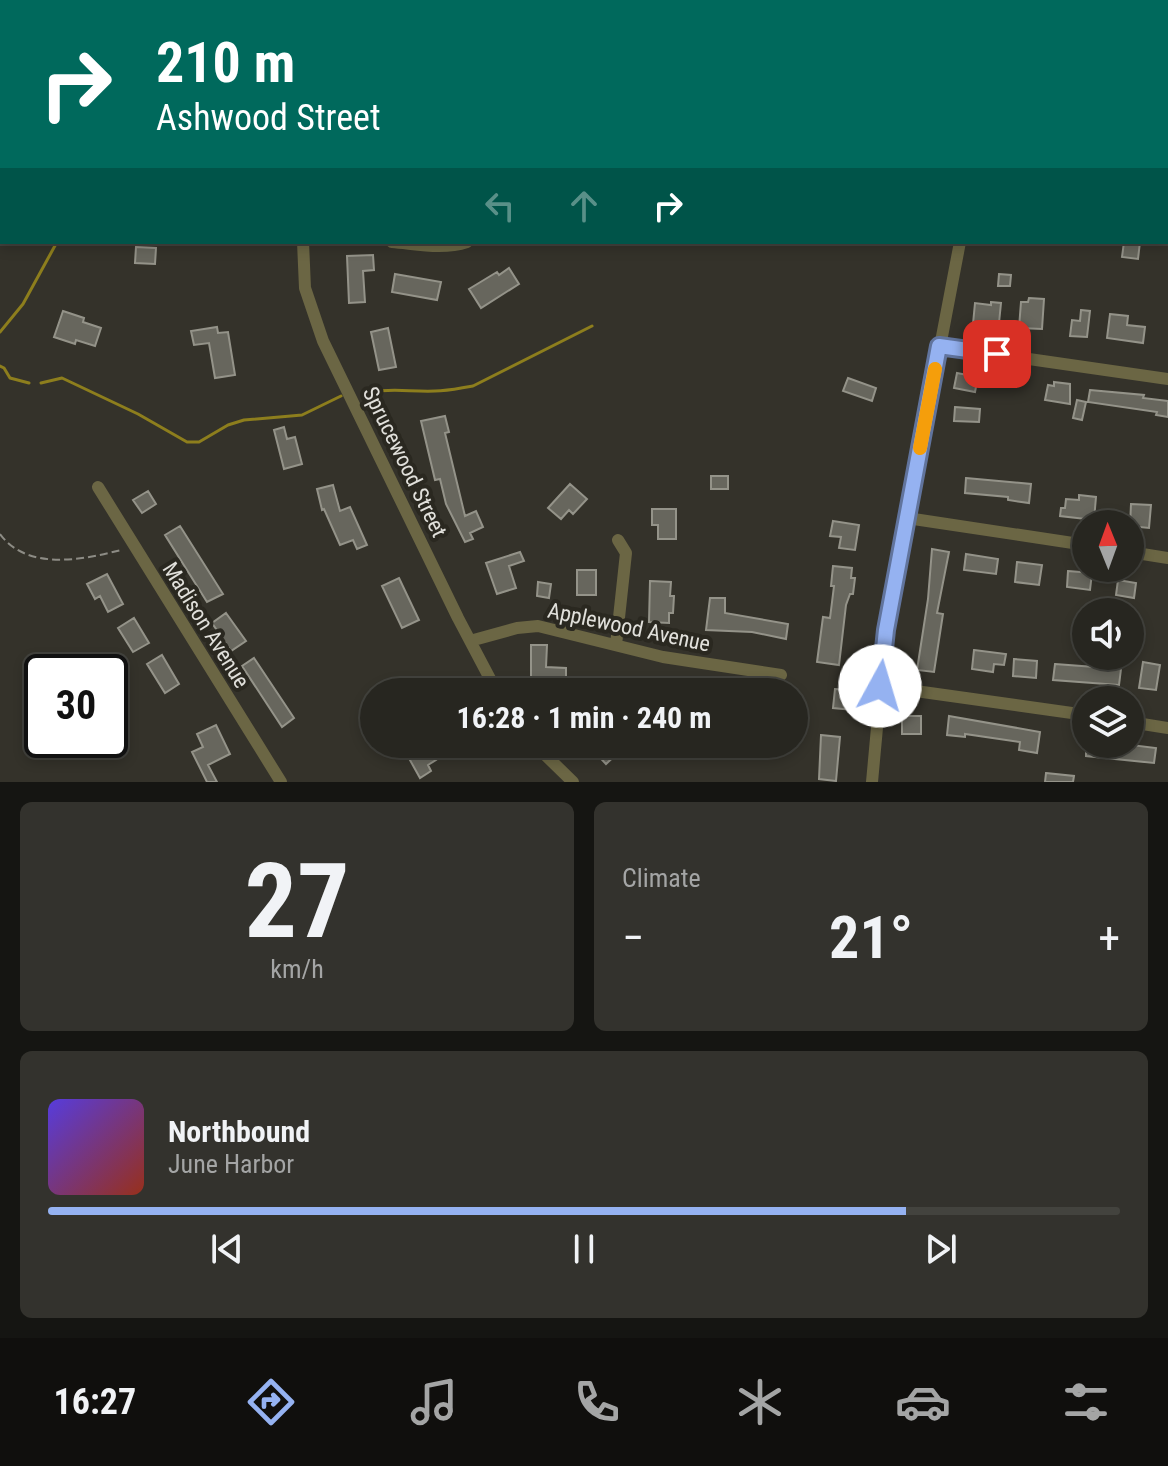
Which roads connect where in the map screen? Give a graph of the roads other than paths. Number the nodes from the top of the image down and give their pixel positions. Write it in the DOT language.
graph roads {
  1 [pos="303,244"];
  2 [pos="416,244"];
  3 [pos="461,244"];
  4 [pos="960,244"];
  5 [pos="939,346"];
  6 [pos="1168,379"];
  7 [pos="98,487"];
  8 [pos="907,518"];
  9 [pos="618,540"];
  10 [pos="1072,543"];
  11 [pos="1144,554"];
  12 [pos="1168,558"];
  13 [pos="470,641"];
  14 [pos="616,645"];
  15 [pos="781,675"];
  16 [pos="490,678"];
  17 [pos="880,686"];
  18 [pos="1072,713"];
  19 [pos="1144,724"];
  20 [pos="1168,728"];
  21 [pos="548,758"];
  22 [pos="281,782"];
  23 [pos="573,782"];
  24 [pos="872,782"];
  1 -- 13 [label="street, Sprucewood Street"];
  2 -- 3 [label="street"];
  4 -- 5 [label="street"];
  5 -- 6 [label="street"];
  5 -- 8 [label="street"];
  7 -- 22 [label="street, Madison Avenue"];
  8 -- 10 [label="street"];
  8 -- 17 [label="street"];
  9 -- 14 [label="street"];
  11 -- 12 [label="street"];
  13 -- 14 [label="street, Applewood Avenue"];
  13 -- 16 [label="street, Sprucewood Street"];
  14 -- 15 [label="street, Applewood Avenue"];
  17 -- 18 [label="street"];
  17 -- 24 [label="street"];
  19 -- 20 [label="street"];
  21 -- 23 [label="street"];
}
